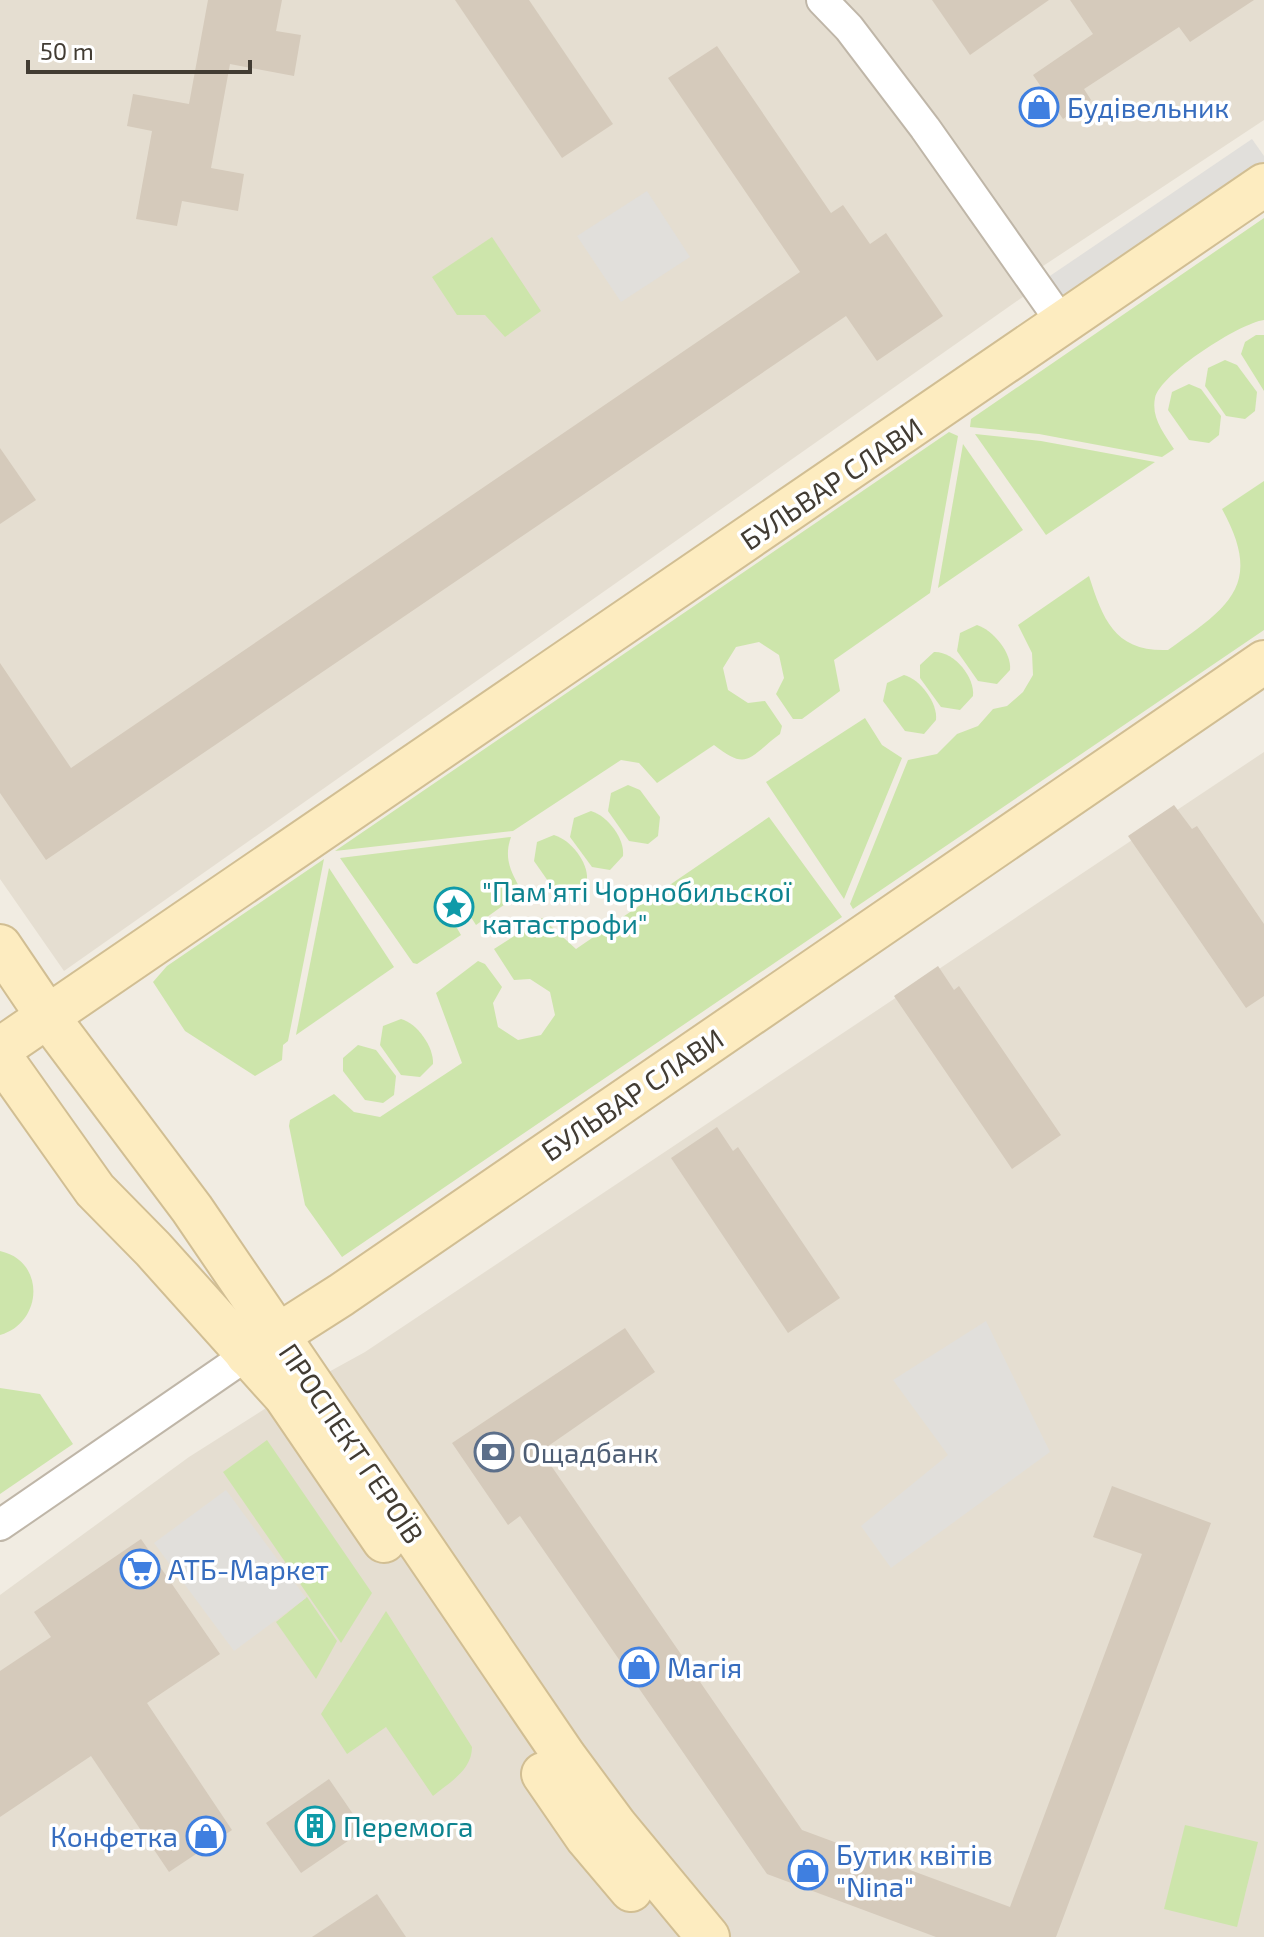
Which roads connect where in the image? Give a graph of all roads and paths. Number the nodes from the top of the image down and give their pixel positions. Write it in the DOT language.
graph roads {
  1 [pos="822,0"];
  2 [pos="1264,185"];
  3 [pos="1063,324"];
  4 [pos="1264,662"];
  5 [pos="0,946"];
  6 [pos="48,1017"];
  7 [pos="0,1049"];
  8 [pos="0,1056"];
  9 [pos="262,1345"];
  10 [pos="0,1525"];
  11 [pos="670,1937"];
  12 [pos="708,1937"];
  1 -- 3 [label="street"];
  2 -- 3 [label="main road, БУЛЬВАР СЛАВИ"];
  3 -- 6 [label="main road, БУЛЬВАР СЛАВИ"];
  4 -- 9 [label="main road, БУЛЬВАР СЛАВИ"];
  5 -- 6 [label="main road, ПРОСПЕКТ ГЕРОЇВ"];
  6 -- 7 [label="main road, БУЛЬВАР СЛАВИ"];
  6 -- 9 [label="main road, ПРОСПЕКТ ГЕРОЇВ"];
  8 -- 9 [label="main road, ПРОСПЕКТ ГЕРОЇВ"];
  9 -- 10 [label="street, БУЛЬВАР СЛАВИ"];
  9 -- 11 [label="main road, ПРОСПЕКТ ГЕРОЇВ"];
  9 -- 12 [label="main road, ПРОСПЕКТ ГЕРОЇВ"];
}
